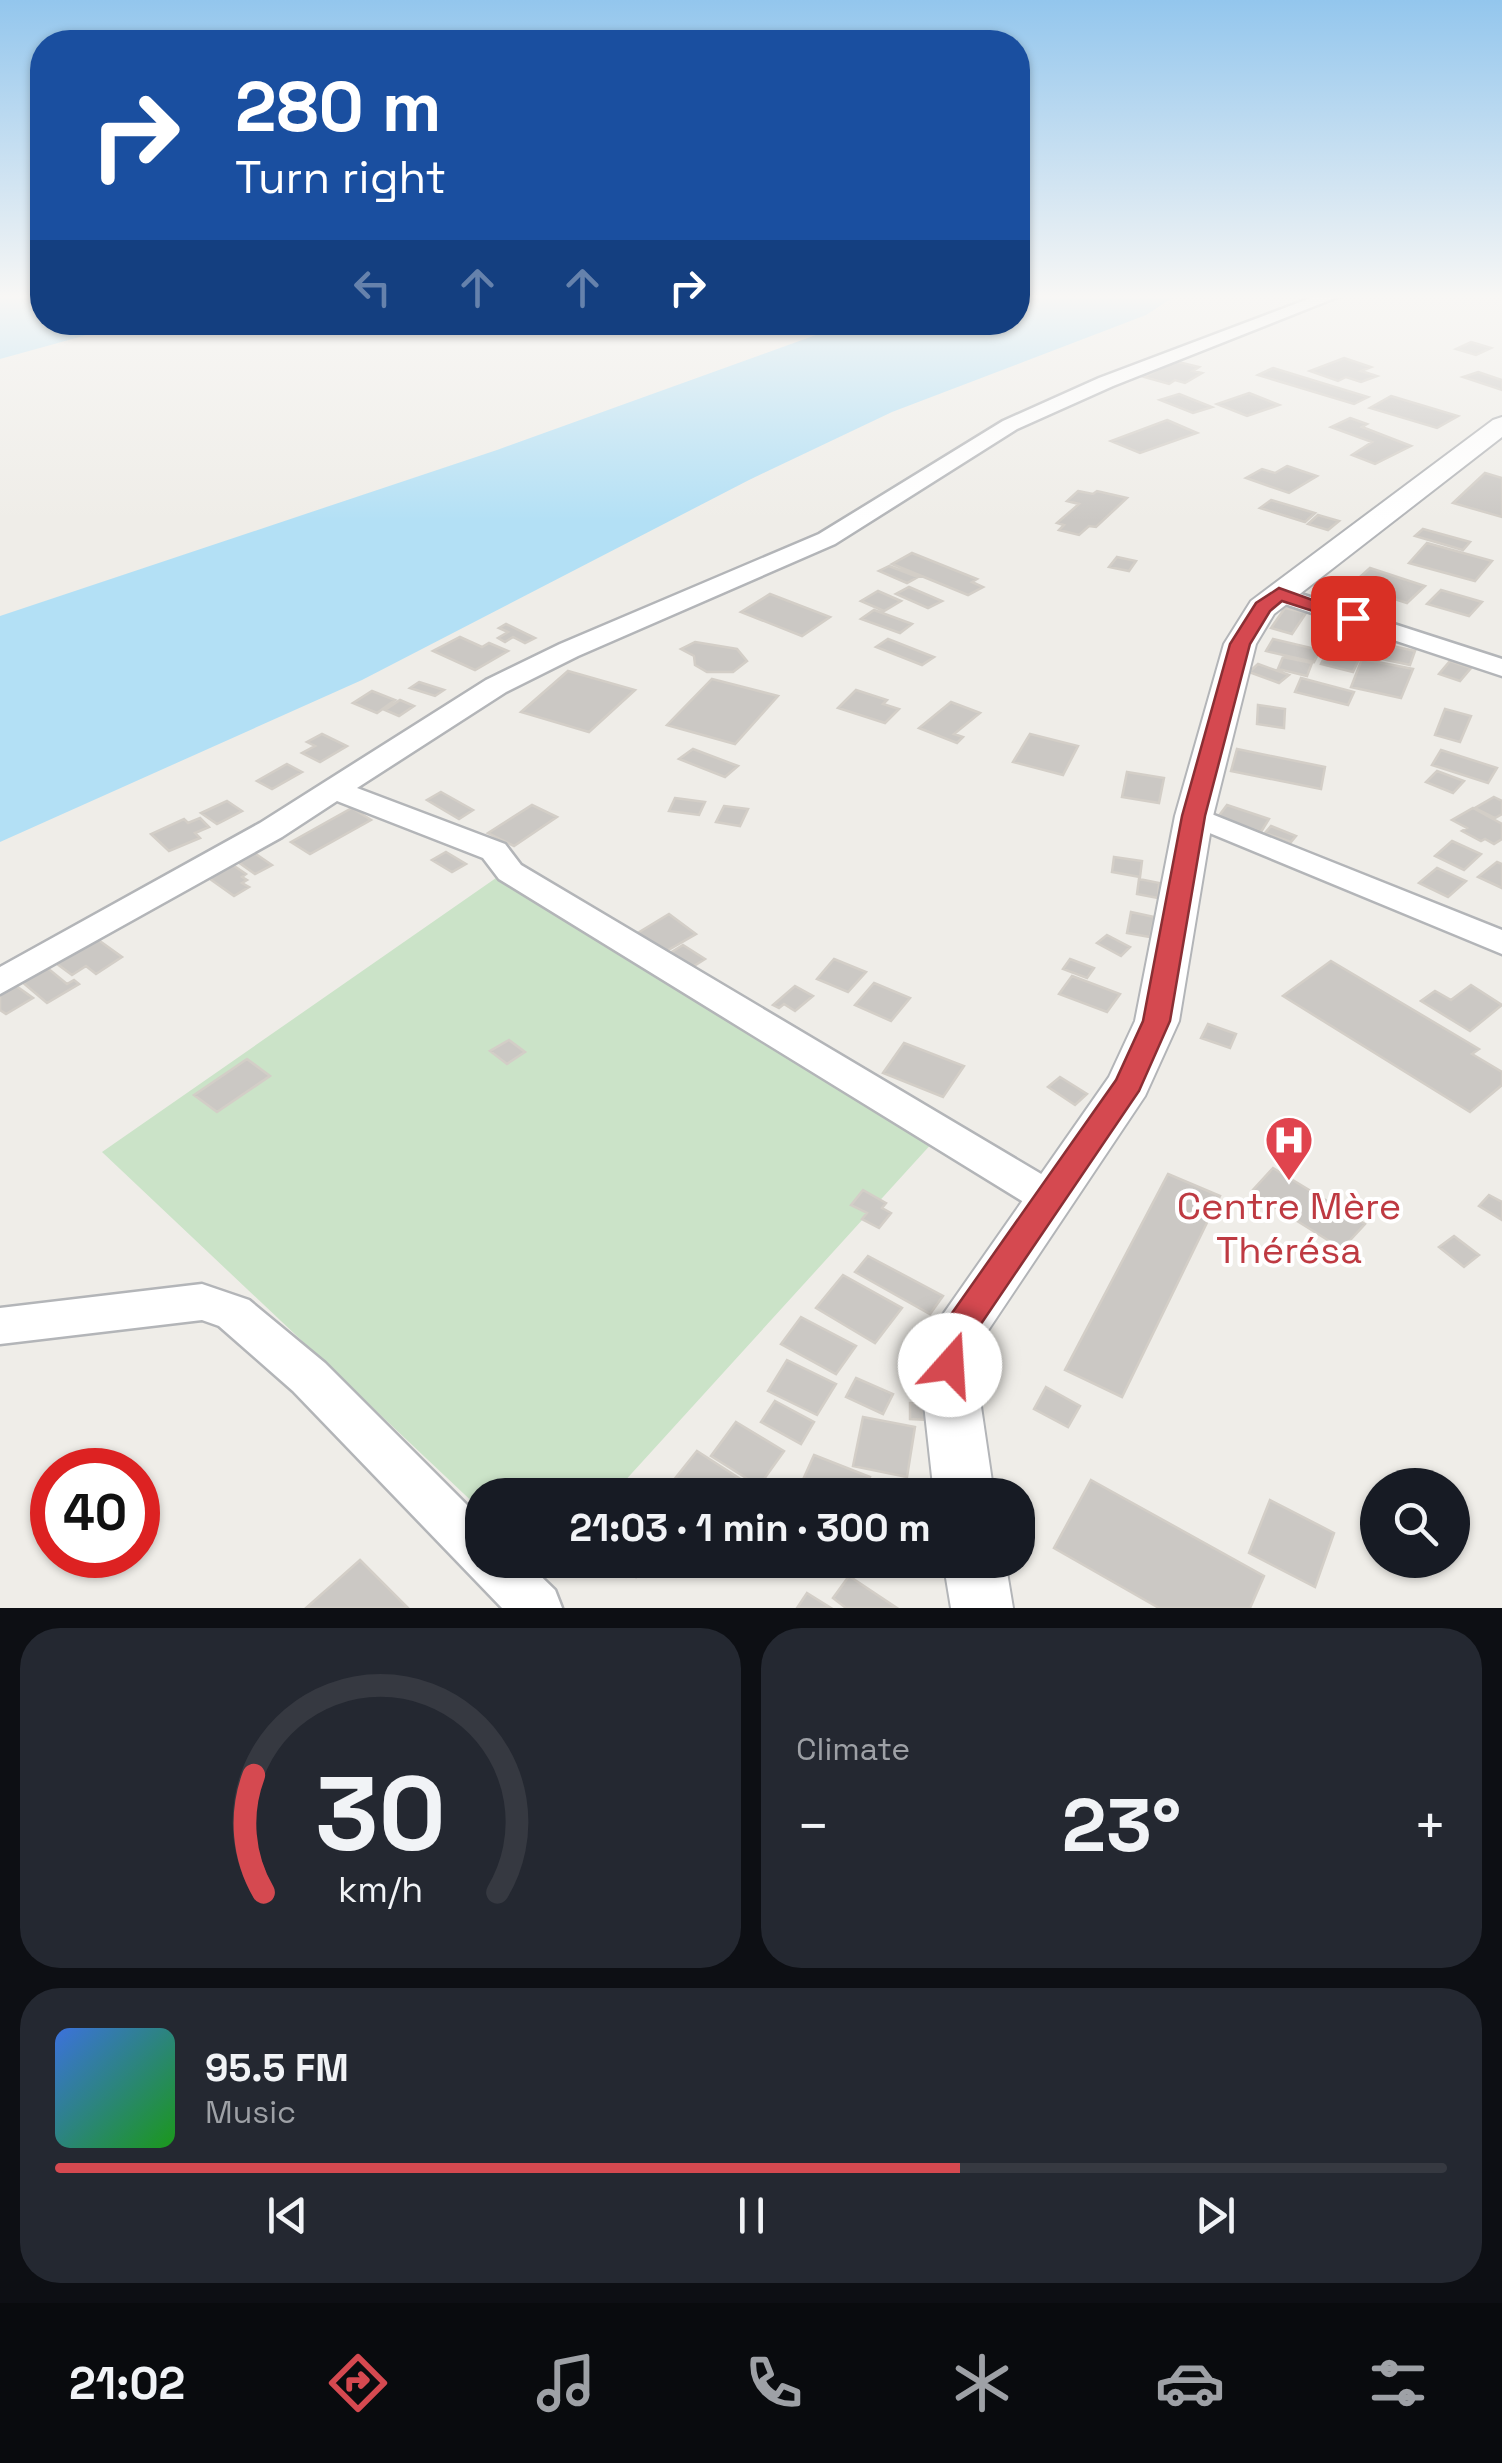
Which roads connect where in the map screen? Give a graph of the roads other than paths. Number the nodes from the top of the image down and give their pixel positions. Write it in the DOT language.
graph roads {
  1 [pos="1135,371"];
  2 [pos="1501,427"];
  3 [pos="1279,594"];
  4 [pos="1502,668"];
  5 [pos="335,790"];
  6 [pos="1194,816"];
  7 [pos="1502,943"];
  8 [pos="0,982"];
  9 [pos="1048,1198"];
  10 [pos="0,1326"];
  11 [pos="962,1478"];
  12 [pos="465,1536"];
  13 [pos="508,1578"];
  14 [pos="977,1578"];
  15 [pos="537,1608"];
  16 [pos="982,1608"];
  1 -- 5 [label="street"];
  2 -- 3 [label="street"];
  3 -- 4 [label="street"];
  3 -- 6 [label="street"];
  5 -- 8 [label="street"];
  5 -- 9 [label="street"];
  6 -- 7 [label="street"];
  6 -- 9 [label="street"];
  9 -- 11 [label="street"];
  10 -- 12 [label="street"];
  13 -- 15 [label="street"];
  14 -- 16 [label="street"];
}
